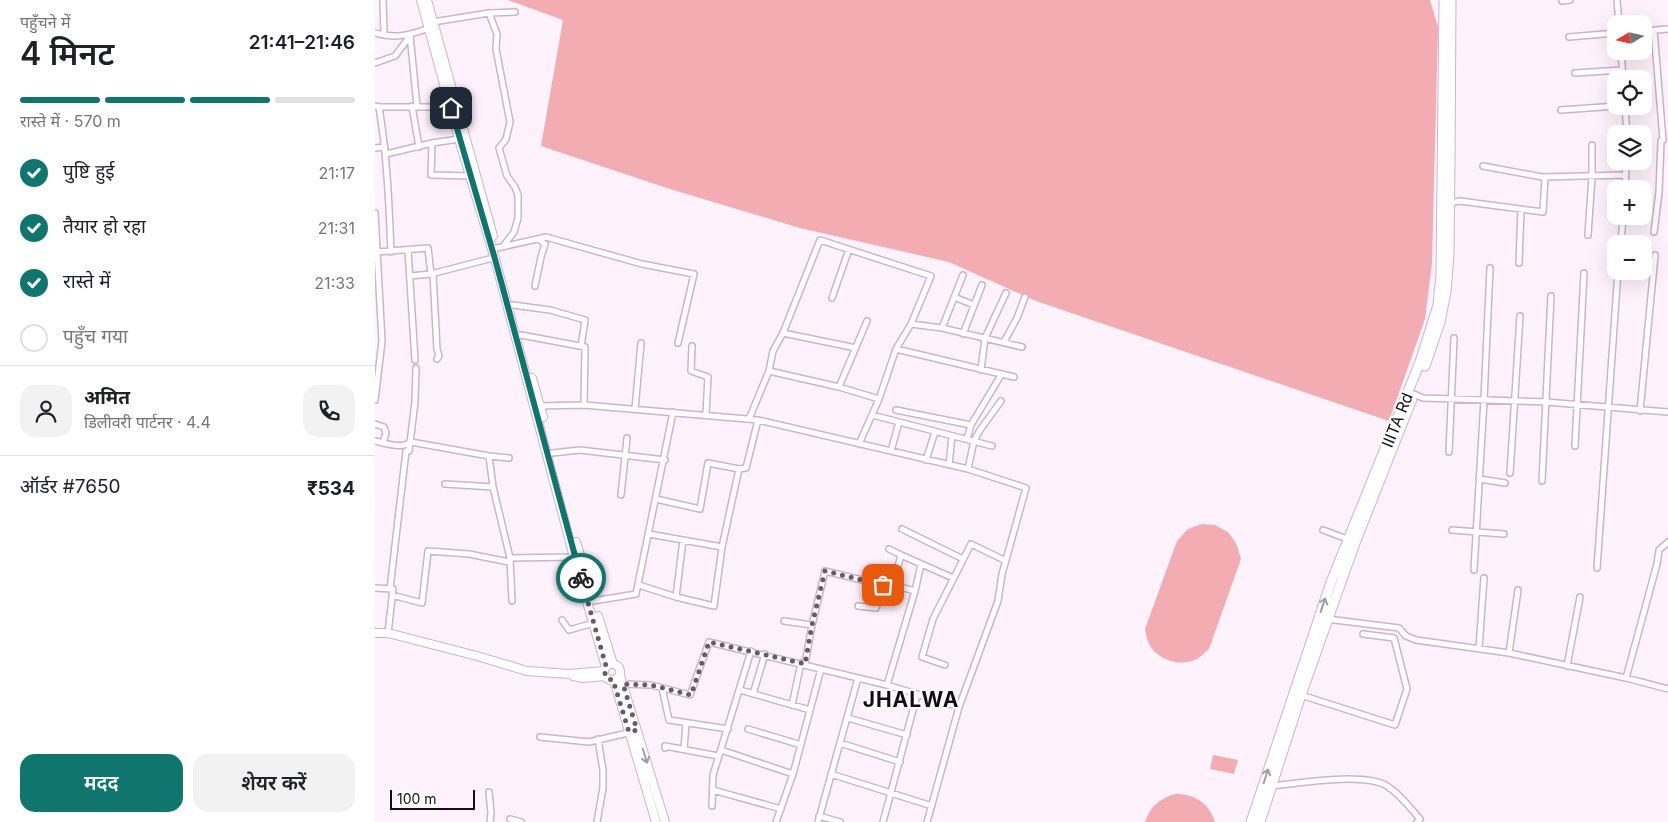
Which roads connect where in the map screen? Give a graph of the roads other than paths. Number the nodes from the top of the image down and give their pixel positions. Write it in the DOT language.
graph roads {
  1 [pos="383,0"];
  2 [pos="421,0"];
  3 [pos="427,0"];
  4 [pos="1444,0"];
  5 [pos="1451,0"];
  6 [pos="1570,0"];
  7 [pos="1617,0"];
  8 [pos="1562,1"];
  9 [pos="515,12"];
  10 [pos="489,13"];
  11 [pos="1618,15"];
  12 [pos="431,25"];
  13 [pos="1668,29"];
  14 [pos="1654,30"];
  15 [pos="375,33"];
  16 [pos="1607,34"];
  17 [pos="384,35"];
  18 [pos="410,35"];
  19 [pos="1569,37"];
  20 [pos="1621,60"];
  21 [pos="375,63"];
  22 [pos="1622,70"];
  23 [pos="1607,71"];
  24 [pos="1575,73"];
  25 [pos="377,106"];
  26 [pos="414,106"];
  27 [pos="1607,107"];
  28 [pos="451,108"];
  29 [pos="1561,110"];
  30 [pos="459,139"];
  31 [pos="432,143"];
  32 [pos="1592,145"];
  33 [pos="419,146"];
  34 [pos="375,148"];
  35 [pos="386,150"];
  36 [pos="1483,166"];
  37 [pos="1626,170"];
  38 [pos="1626,175"];
  39 [pos="470,176"];
  40 [pos="1592,176"];
  41 [pos="1545,177"];
  42 [pos="1626,180"];
  43 [pos="1450,203"];
  44 [pos="1521,209"];
  45 [pos="375,213"];
  46 [pos="1654,232"];
  47 [pos="1587,235"];
  48 [pos="538,239"];
  49 [pos="500,247"];
  50 [pos="849,249"];
  51 [pos="408,250"];
  52 [pos="377,252"];
  53 [pos="391,252"];
  54 [pos="1655,256"];
  55 [pos="495,259"];
  56 [pos="1519,263"];
  57 [pos="1490,268"];
  58 [pos="1584,273"];
  59 [pos="431,274"];
  60 [pos="963,275"];
  61 [pos="410,276"];
  62 [pos="1617,280"];
  63 [pos="377,283"];
  64 [pos="982,285"];
  65 [pos="535,286"];
  66 [pos="1006,293"];
  67 [pos="1551,296"];
  68 [pos="955,297"];
  69 [pos="1025,297"];
  70 [pos="831,298"];
  71 [pos="513,305"];
  72 [pos="974,305"];
  73 [pos="1520,316"];
  74 [pos="867,321"];
  75 [pos="911,324"];
  76 [pos="942,328"];
  77 [pos="783,333"];
  78 [pos="963,334"];
  79 [pos="521,335"];
  80 [pos="985,338"];
  81 [pos="1454,338"];
  82 [pos="1004,342"];
  83 [pos="641,343"];
  84 [pos="678,343"];
  85 [pos="581,346"];
  86 [pos="692,346"];
  87 [pos="1021,347"];
  88 [pos="856,348"];
  89 [pos="896,349"];
  90 [pos="437,358"];
  91 [pos="415,360"];
  92 [pos="416,368"];
  93 [pos="981,370"];
  94 [pos="769,371"];
  95 [pos="1001,375"];
  96 [pos="1014,377"];
  97 [pos="839,387"];
  98 [pos="1414,394"];
  99 [pos="1451,398"];
  100 [pos="879,399"];
  101 [pos="375,400"];
  102 [pos="1484,400"];
  103 [pos="1515,401"];
  104 [pos="1001,402"];
  105 [pos="1546,402"];
  106 [pos="1577,404"];
  107 [pos="584,405"];
  108 [pos="537,406"];
  109 [pos="1610,406"];
  110 [pos="635,409"];
  111 [pos="896,410"];
  112 [pos="1640,410"];
  113 [pos="673,412"];
  114 [pos="1668,412"];
  115 [pos="706,414"];
  116 [pos="872,415"];
  117 [pos="749,419"];
  118 [pos="757,420"];
  119 [pos="899,422"];
  120 [pos="375,424"];
  121 [pos="971,425"];
  122 [pos="411,430"];
  123 [pos="935,432"];
  124 [pos="952,436"];
  125 [pos="627,438"];
  126 [pos="967,439"];
  127 [pos="375,440"];
  128 [pos="974,441"];
  129 [pos="411,442"];
  130 [pos="383,443"];
  131 [pos="419,444"];
  132 [pos="859,444"];
  133 [pos="992,446"];
  134 [pos="1575,446"];
  135 [pos="891,451"];
  136 [pos="1449,452"];
  137 [pos="552,453"];
  138 [pos="489,456"];
  139 [pos="625,456"];
  140 [pos="509,458"];
  141 [pos="665,460"];
  142 [pos="926,460"];
  143 [pos="949,465"];
  144 [pos="739,469"];
  145 [pos="968,469"];
  146 [pos="1510,473"];
  147 [pos="1480,480"];
  148 [pos="1542,482"];
  149 [pos="1505,483"];
  150 [pos="445,484"];
  151 [pos="493,487"];
  152 [pos="621,495"];
  153 [pos="656,499"];
  154 [pos="902,529"];
  155 [pos="1323,530"];
  156 [pos="1452,530"];
  157 [pos="1477,531"];
  158 [pos="649,534"];
  159 [pos="1504,534"];
  160 [pos="683,540"];
  161 [pos="1352,541"];
  162 [pos="1668,542"];
  163 [pos="722,547"];
  164 [pos="889,549"];
  165 [pos="901,555"];
  166 [pos="574,557"];
  167 [pos="510,558"];
  168 [pos="963,559"];
  169 [pos="1006,561"];
  170 [pos="921,564"];
  171 [pos="1597,568"];
  172 [pos="1474,570"];
  173 [pos="953,578"];
  174 [pos="1484,578"];
  175 [pos="639,585"];
  176 [pos="375,588"];
  177 [pos="1518,590"];
  178 [pos="915,591"];
  179 [pos="393,592"];
  180 [pos="1580,597"];
  181 [pos="676,598"];
  182 [pos="512,601"];
  183 [pos="593,601"];
  184 [pos="858,606"];
  185 [pos="1327,618"];
  186 [pos="562,620"];
  187 [pos="784,621"];
  188 [pos="594,623"];
  189 [pos="812,625"];
  190 [pos="375,633"];
  191 [pos="388,633"];
  192 [pos="1363,634"];
  193 [pos="1479,648"];
  194 [pos="751,651"];
  195 [pos="1509,653"];
  196 [pos="765,654"];
  197 [pos="803,664"];
  198 [pos="945,665"];
  199 [pos="1567,666"];
  200 [pos="607,669"];
  201 [pos="821,669"];
  202 [pos="617,678"];
  203 [pos="858,678"];
  204 [pos="1626,678"];
  205 [pos="623,684"];
  206 [pos="887,685"];
  207 [pos="661,688"];
  208 [pos="740,690"];
  209 [pos="1668,690"];
  210 [pos="753,694"];
  211 [pos="917,695"];
  212 [pos="1301,696"];
  213 [pos="793,705"];
  214 [pos="959,707"];
  215 [pos="810,710"];
  216 [pos="848,718"];
  217 [pos="686,723"];
  218 [pos="727,729"];
  219 [pos="748,729"];
  220 [pos="633,732"];
  221 [pos="907,734"];
  222 [pos="540,737"];
  223 [pos="598,739"];
  224 [pos="840,743"];
  225 [pos="801,745"];
  226 [pos="665,748"];
  227 [pos="684,749"];
  228 [pos="721,750"];
  229 [pos="718,760"];
  230 [pos="900,762"];
  231 [pos="793,774"];
  232 [pos="831,774"];
  233 [pos="1272,786"];
  234 [pos="713,790"];
  235 [pos="489,792"];
  236 [pos="891,792"];
  237 [pos="712,806"];
  238 [pos="932,806"];
  239 [pos="781,809"];
  240 [pos="510,819"];
  241 [pos="819,819"];
  242 [pos="664,820"];
  243 [pos="1419,821"];
  244 [pos="490,822"];
  245 [pos="521,822"];
  246 [pos="597,822"];
  247 [pos="656,822"];
  248 [pos="776,822"];
  249 [pos="839,822"];
  250 [pos="883,822"];
  251 [pos="927,822"];
  252 [pos="1251,822"];
  253 [pos="1260,822"];
  1 -- 17 [label="street"];
  2 -- 12 [label="main road"];
  3 -- 12 [label="main road"];
  4 -- 161 [label="main road, IIITA Rd"];
  5 -- 43 [label="main road, IIITA Rd"];
  6 -- 8 [label="street"];
  7 -- 11 [label="street"];
  9 -- 10 [label="street"];
  10 -- 12 [label="street"];
  10 -- 49 [label="street"];
  12 -- 18 [label="street"];
  12 -- 28 [label="main road"];
  12 -- 49 [label="main road"];
  13 -- 14 [label="street"];
  14 -- 46 [label="street"];
  15 -- 17 [label="street"];
  16 -- 19 [label="street"];
  17 -- 18 [label="street"];
  18 -- 21 [label="street"];
  18 -- 26 [label="street"];
  20 -- 22 [label="street"];
  23 -- 24 [label="street"];
  25 -- 26 [label="street"];
  25 -- 35 [label="street"];
  26 -- 28 [label="street"];
  26 -- 33 [label="street"];
  27 -- 29 [label="street"];
  28 -- 30 [label="main road"];
  30 -- 31 [label="street"];
  30 -- 39 [label="main road"];
  31 -- 33 [label="street"];
  31 -- 39 [label="street"];
  32 -- 40 [label="street"];
  33 -- 35 [label="street"];
  34 -- 35 [label="street"];
  35 -- 53 [label="street"];
  36 -- 41 [label="street"];
  37 -- 38 [label="street"];
  38 -- 40 [label="street"];
  38 -- 42 [label="street"];
  39 -- 55 [label="main road"];
  40 -- 41 [label="street"];
  40 -- 47 [label="street"];
  41 -- 44 [label="street"];
  43 -- 44 [label="street"];
  43 -- 98 [label="main road, IIITA Rd"];
  44 -- 56 [label="street"];
  45 -- 52 [label="street"];
  48 -- 49 [label="street"];
  48 -- 65 [label="street"];
  48 -- 84 [label="street"];
  49 -- 71 [label="main road"];
  50 -- 70 [label="street"];
  50 -- 75 [label="street"];
  50 -- 77 [label="street"];
  51 -- 53 [label="street"];
  51 -- 59 [label="street"];
  51 -- 61 [label="street"];
  52 -- 53 [label="street"];
  52 -- 63 [label="street"];
  54 -- 112 [label="street"];
  55 -- 59 [label="street"];
  55 -- 108 [label="main road"];
  57 -- 102 [label="street"];
  58 -- 106 [label="street"];
  59 -- 61 [label="street"];
  59 -- 90 [label="street"];
  60 -- 68 [label="street"];
  61 -- 91 [label="street"];
  62 -- 109 [label="street"];
  63 -- 101 [label="street"];
  64 -- 72 [label="street"];
  66 -- 80 [label="street"];
  67 -- 105 [label="street"];
  68 -- 72 [label="street"];
  68 -- 76 [label="street"];
  69 -- 82 [label="street"];
  71 -- 79 [label="main road"];
  71 -- 85 [label="street"];
  72 -- 78 [label="street"];
  73 -- 103 [label="street"];
  74 -- 88 [label="street"];
  75 -- 76 [label="street"];
  75 -- 89 [label="street"];
  76 -- 78 [label="street"];
  77 -- 88 [label="street"];
  77 -- 94 [label="street"];
  78 -- 80 [label="street"];
  79 -- 85 [label="street"];
  79 -- 108 [label="main road"];
  80 -- 82 [label="street"];
  80 -- 93 [label="street"];
  81 -- 99 [label="street"];
  82 -- 87 [label="street"];
  83 -- 110 [label="street"];
  85 -- 107 [label="street"];
  86 -- 115 [label="street"];
  88 -- 97 [label="street"];
  89 -- 93 [label="street"];
  89 -- 100 [label="street"];
  92 -- 122 [label="street"];
  93 -- 95 [label="street"];
  94 -- 97 [label="street"];
  94 -- 117 [label="street"];
  95 -- 96 [label="street"];
  95 -- 121 [label="street"];
  97 -- 100 [label="street"];
  98 -- 99 [label="street"];
  98 -- 161 [label="main road, IIITA Rd"];
  99 -- 102 [label="street"];
  99 -- 136 [label="street"];
  100 -- 116 [label="street"];
  102 -- 103 [label="street"];
  102 -- 147 [label="street"];
  103 -- 105 [label="street"];
  103 -- 146 [label="street"];
  104 -- 128 [label="street"];
  105 -- 106 [label="street"];
  105 -- 148 [label="street"];
  106 -- 109 [label="street"];
  106 -- 134 [label="street"];
  107 -- 108 [label="street"];
  107 -- 110 [label="street"];
  108 -- 137 [label="main road"];
  108 -- 166 [label="main road"];
  109 -- 112 [label="street"];
  109 -- 171 [label="street"];
  110 -- 113 [label="street"];
  111 -- 121 [label="street"];
  112 -- 114 [label="street"];
  113 -- 115 [label="street"];
  113 -- 141 [label="street"];
  115 -- 117 [label="street"];
  116 -- 119 [label="street"];
  116 -- 132 [label="street"];
  117 -- 118 [label="street"];
  118 -- 132 [label="street"];
  118 -- 144 [label="street"];
  119 -- 123 [label="street"];
  119 -- 135 [label="street"];
  120 -- 130 [label="street"];
  121 -- 126 [label="street"];
  122 -- 129 [label="street"];
  122 -- 131 [label="street"];
  123 -- 124 [label="street"];
  123 -- 142 [label="street"];
  124 -- 126 [label="street"];
  124 -- 143 [label="street"];
  125 -- 139 [label="street"];
  126 -- 128 [label="street"];
  127 -- 130 [label="street"];
  128 -- 133 [label="street"];
  128 -- 145 [label="street"];
  129 -- 130 [label="street"];
  129 -- 131 [label="street"];
  129 -- 179 [label="street"];
  131 -- 138 [label="street"];
  132 -- 135 [label="street"];
  135 -- 142 [label="street"];
  137 -- 139 [label="street"];
  137 -- 183 [label="main road"];
  138 -- 140 [label="street"];
  138 -- 151 [label="street"];
  139 -- 141 [label="street"];
  139 -- 152 [label="street"];
  141 -- 153 [label="street"];
  142 -- 143 [label="street"];
  143 -- 145 [label="street"];
  144 -- 153 [label="street"];
  144 -- 163 [label="street"];
  145 -- 169 [label="street"];
  147 -- 149 [label="street"];
  147 -- 157 [label="street"];
  150 -- 151 [label="street"];
  151 -- 167 [label="street"];
  153 -- 158 [label="street"];
  154 -- 168 [label="street"];
  155 -- 161 [label="street"];
  156 -- 157 [label="street"];
  157 -- 159 [label="street"];
  157 -- 172 [label="street"];
  158 -- 160 [label="street"];
  158 -- 175 [label="street"];
  160 -- 163 [label="street"];
  160 -- 181 [label="street"];
  161 -- 185 [label="main road, IIITA Rd"];
  252 -- 161 [label="main road, IIITA Rd, one-way"];
  162 -- 204 [label="street"];
  163 -- 181 [label="street"];
  164 -- 165 [label="street"];
  165 -- 170 [label="street"];
  165 -- 178 [label="street"];
  166 -- 167 [label="street"];
  166 -- 188 [label="main road"];
  167 -- 179 [label="street"];
  167 -- 182 [label="street"];
  168 -- 169 [label="street"];
  168 -- 173 [label="street"];
  169 -- 214 [label="street"];
  170 -- 173 [label="street"];
  170 -- 178 [label="street"];
  173 -- 198 [label="street"];
  174 -- 193 [label="street"];
  175 -- 181 [label="street"];
  175 -- 183 [label="street"];
  176 -- 179 [label="street"];
  177 -- 195 [label="street"];
  178 -- 206 [label="street"];
  179 -- 191 [label="street"];
  180 -- 199 [label="street"];
  183 -- 200 [label="main road"];
  184 -- 189 [label="street"];
  185 -- 193 [label="street"];
  185 -- 212 [label="main road, IIITA Rd"];
  186 -- 188 [label="street"];
  187 -- 189 [label="street"];
  188 -- 200 [label="main road"];
  189 -- 197 [label="street"];
  190 -- 191 [label="main road"];
  191 -- 200 [label="main road"];
  192 -- 212 [label="street"];
  193 -- 195 [label="street"];
  194 -- 196 [label="street"];
  194 -- 207 [label="street"];
  194 -- 208 [label="street"];
  195 -- 199 [label="street"];
  196 -- 197 [label="street"];
  196 -- 210 [label="street"];
  197 -- 201 [label="street"];
  197 -- 213 [label="street"];
  199 -- 204 [label="street"];
  200 -- 202 [label="main road"];
  200 -- 202 [label="main road"];
  201 -- 203 [label="street"];
  201 -- 215 [label="street"];
  202 -- 205 [label="main road"];
  202 -- 220 [label="main road"];
  203 -- 206 [label="street"];
  203 -- 216 [label="street"];
  204 -- 209 [label="street"];
  205 -- 207 [label="street"];
  205 -- 220 [label="main road"];
  206 -- 211 [label="street"];
  207 -- 217 [label="street"];
  208 -- 210 [label="street"];
  208 -- 218 [label="street"];
  210 -- 213 [label="street"];
  211 -- 214 [label="street"];
  211 -- 221 [label="street"];
  212 -- 233 [label="main road, IIITA Rd"];
  213 -- 215 [label="street"];
  214 -- 238 [label="street"];
  215 -- 225 [label="street"];
  216 -- 221 [label="street"];
  216 -- 224 [label="street"];
  217 -- 218 [label="street"];
  217 -- 227 [label="street"];
  218 -- 228 [label="street"];
  219 -- 225 [label="street"];
  220 -- 223 [label="street"];
  220 -- 242 [label="main road, one-way"];
  220 -- 247 [label="main road"];
  221 -- 230 [label="street"];
  222 -- 223 [label="street"];
  223 -- 246 [label="street"];
  224 -- 230 [label="street"];
  224 -- 232 [label="street"];
  225 -- 231 [label="street"];
  226 -- 227 [label="street"];
  227 -- 229 [label="street"];
  228 -- 229 [label="street"];
  228 -- 231 [label="street"];
  229 -- 234 [label="street"];
  230 -- 236 [label="street"];
  231 -- 239 [label="street"];
  232 -- 236 [label="street"];
  232 -- 241 [label="street"];
  233 -- 243 [label="street"];
  233 -- 253 [label="main road, IIITA Rd"];
  234 -- 237 [label="street"];
  234 -- 239 [label="street"];
  235 -- 244 [label="street"];
  236 -- 238 [label="street"];
  236 -- 250 [label="street"];
  238 -- 251 [label="street"];
  239 -- 248 [label="street"];
  240 -- 245 [label="street"];
  241 -- 249 [label="street"];
}
